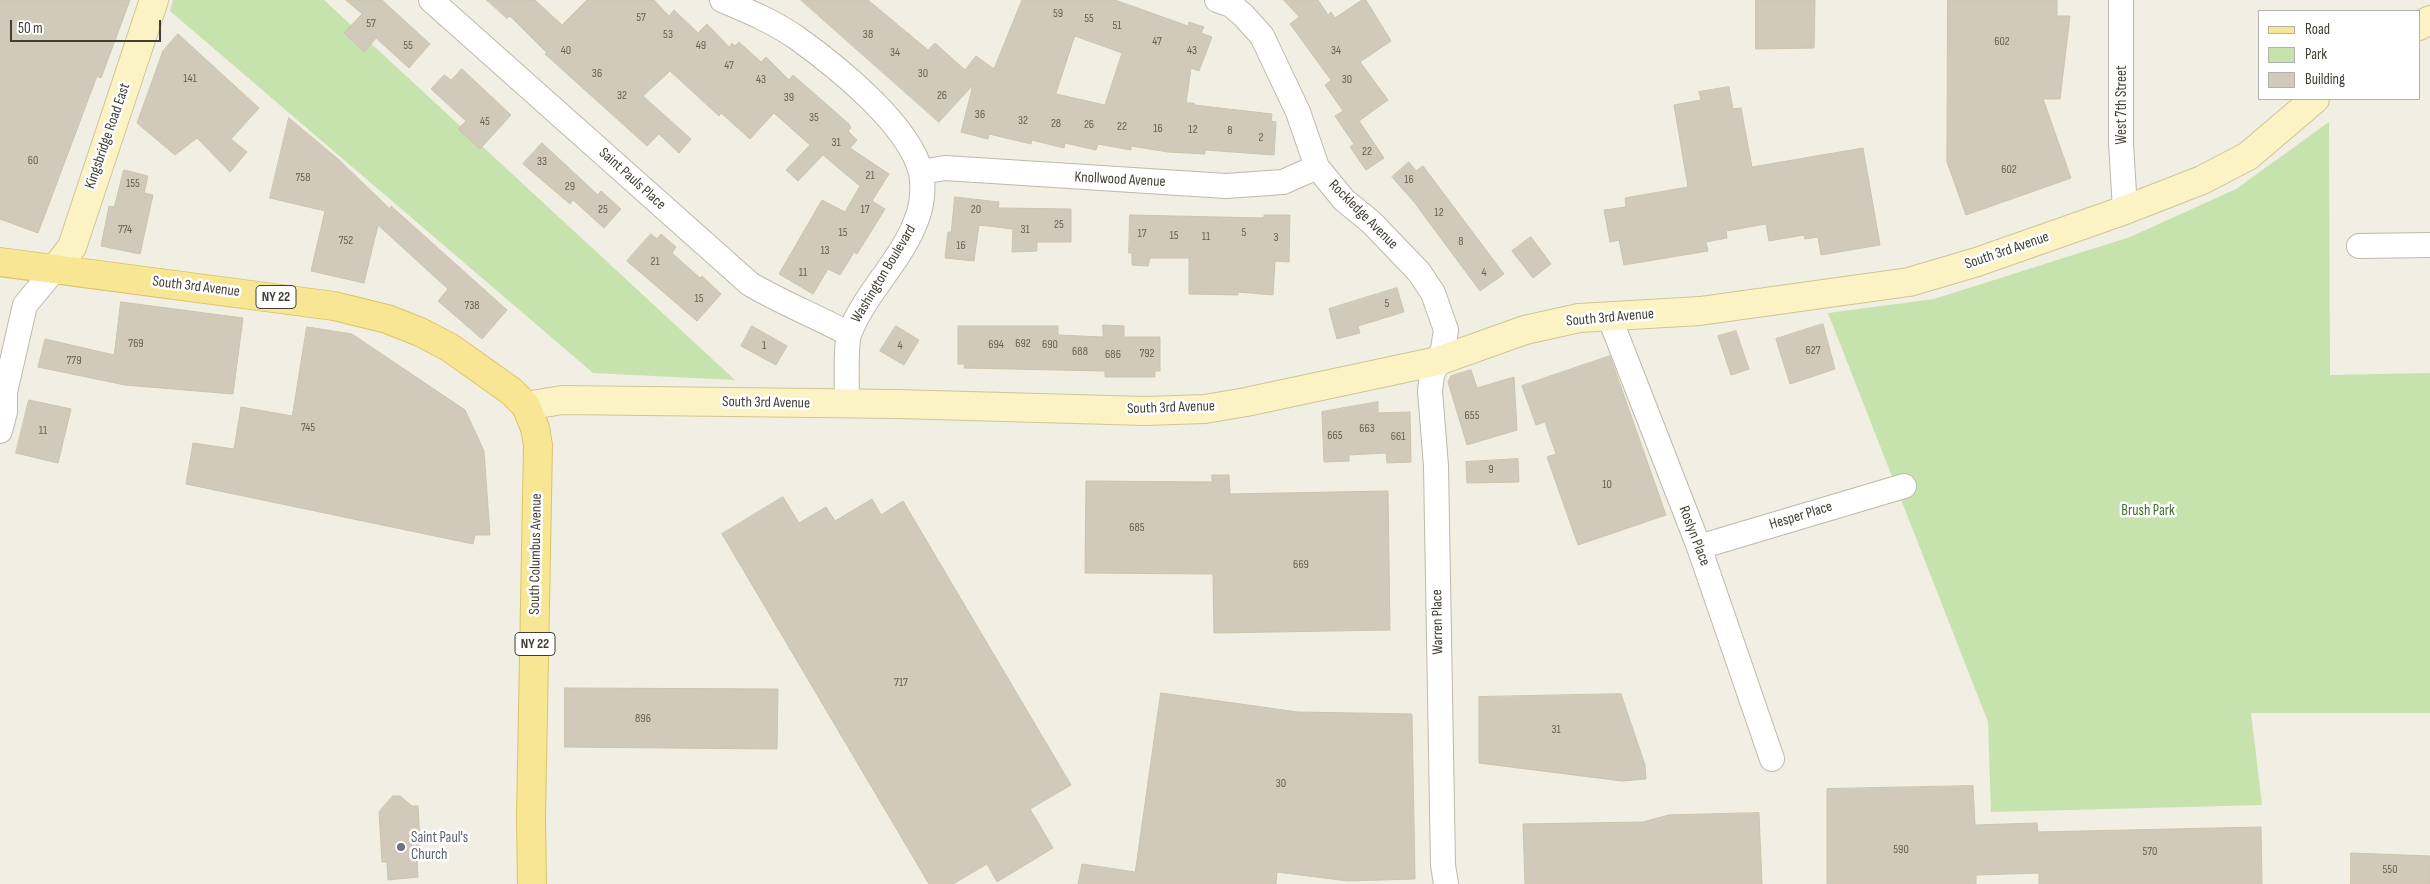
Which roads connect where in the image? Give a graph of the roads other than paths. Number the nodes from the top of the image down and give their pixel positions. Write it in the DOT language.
graph roads {
  1 [pos="154,0"];
  2 [pos="431,0"];
  3 [pos="722,0"];
  4 [pos="1217,0"];
  5 [pos="2121,0"];
  6 [pos="752,6"];
  7 [pos="2315,100"];
  8 [pos="1317,167"];
  9 [pos="921,172"];
  10 [pos="2125,210"];
  11 [pos="2430,245"];
  12 [pos="2359,246"];
  13 [pos="0,262"];
  14 [pos="56,269"];
  15 [pos="1609,316"];
  16 [pos="849,334"];
  17 [pos="1438,361"];
  18 [pos="847,404"];
  19 [pos="526,406"];
  20 [pos="0,431"];
  21 [pos="1904,486"];
  22 [pos="1698,547"];
  23 [pos="1772,759"];
  24 [pos="532,884"];
  25 [pos="1446,884"];
  1 -- 14 [label="street, Kingsbridge Road East"];
  2 -- 16 [label="street, Saint Pauls Place"];
  3 -- 6 [label="street, Washington Boulevard"];
  4 -- 8 [label="street, Rockledge Avenue"];
  5 -- 10 [label="street, West 7th Street"];
  6 -- 9 [label="street, Washington Boulevard"];
  7 -- 10 [label="street, South 3rd Avenue"];
  8 -- 9 [label="street, Knollwood Avenue"];
  8 -- 17 [label="street, Rockledge Avenue"];
  9 -- 16 [label="street, Washington Boulevard"];
  10 -- 15 [label="street, South 3rd Avenue"];
  11 -- 12 [label="street"];
  13 -- 14 [label="main road, South 3rd Avenue / NY 22"];
  14 -- 19 [label="main road, South 3rd Avenue / NY 22"];
  14 -- 20 [label="street"];
  15 -- 17 [label="street, South 3rd Avenue"];
  15 -- 22 [label="street, Roslyn Place"];
  16 -- 18 [label="street, Washington Boulevard"];
  17 -- 18 [label="street, South 3rd Avenue"];
  17 -- 25 [label="street, Warren Place"];
  18 -- 19 [label="street, South 3rd Avenue"];
  19 -- 24 [label="main road, South Columbus Avenue / NY 22"];
  21 -- 22 [label="street, Hesper Place"];
  22 -- 23 [label="street, Roslyn Place"];
}
